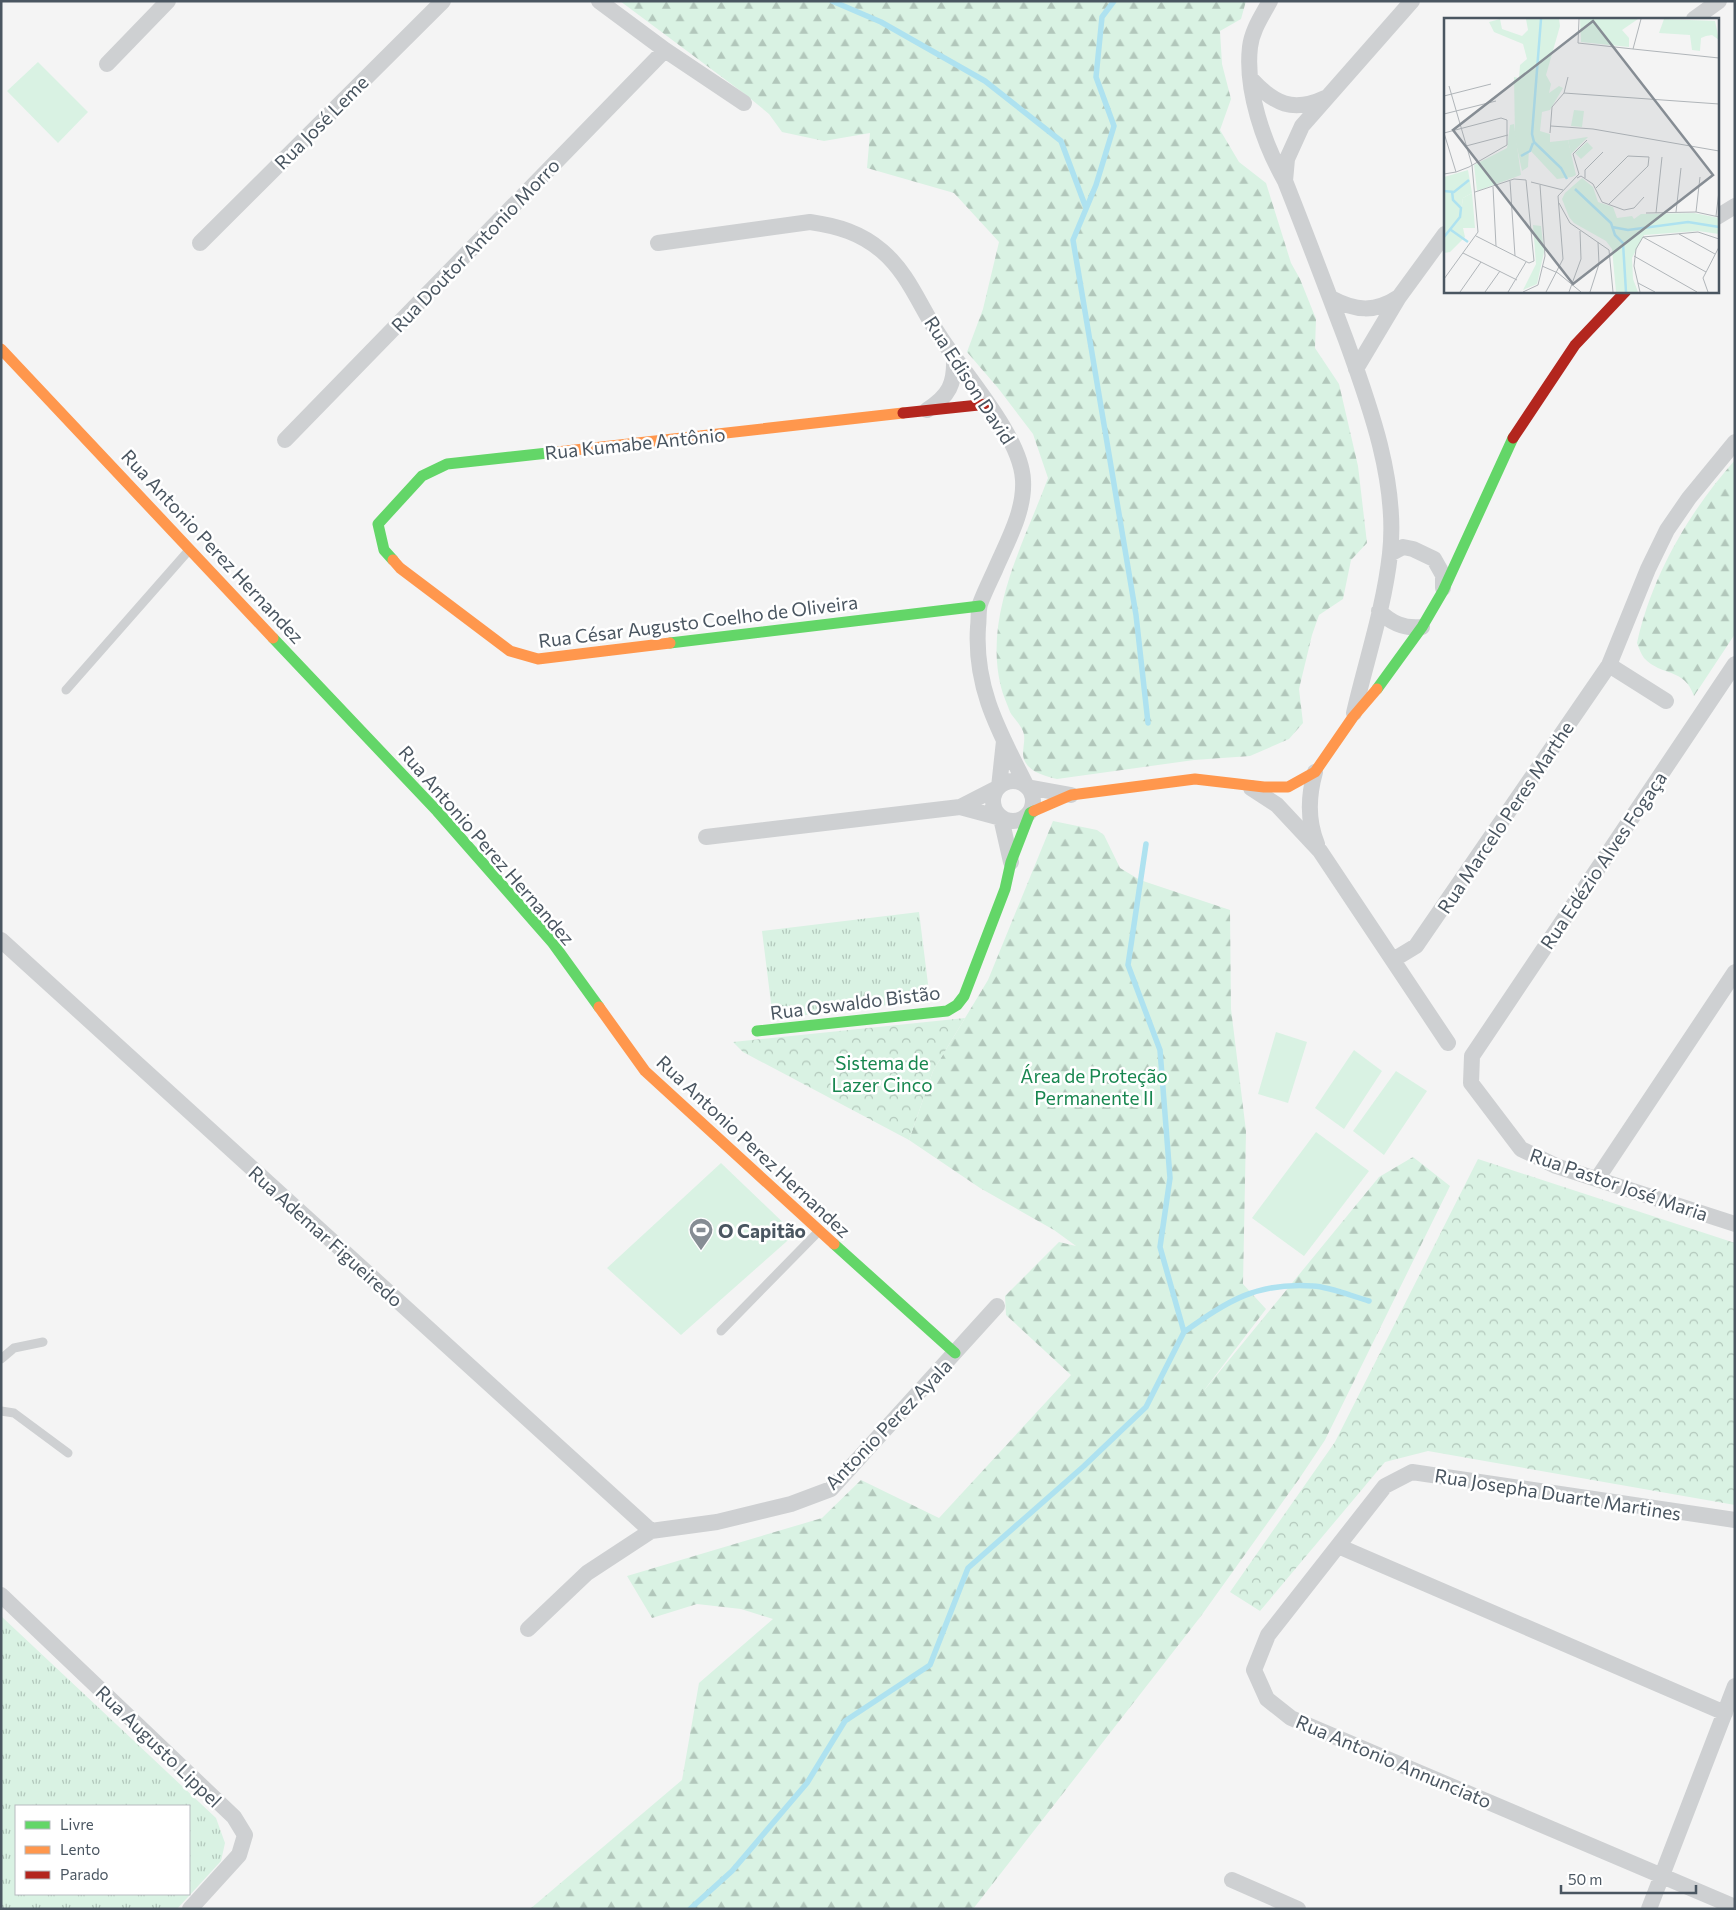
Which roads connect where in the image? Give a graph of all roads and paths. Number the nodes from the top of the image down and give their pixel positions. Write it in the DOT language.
graph roads {
  1 [pos="168,1"];
  2 [pos="443,1"];
  3 [pos="599,1"];
  4 [pos="1270,1"];
  5 [pos="1412,1"];
  6 [pos="1719,1"];
  7 [pos="1695,18"];
  8 [pos="665,50"];
  9 [pos="107,64"];
  10 [pos="1251,79"];
  11 [pos="1327,97"];
  12 [pos="744,103"];
  13 [pos="1285,180"];
  14 [pos="1735,206"];
  15 [pos="1718,216"];
  16 [pos="1444,235"];
  17 [pos="200,243"];
  18 [pos="658,243"];
  19 [pos="1625,292"];
  20 [pos="1399,297"];
  21 [pos="1331,298"];
  22 [pos="1,349"];
  23 [pos="954,358"];
  24 [pos="1356,369"];
  25 [pos="988,404"];
  26 [pos="926,411"];
  27 [pos="284,440"];
  28 [pos="1735,442"];
  29 [pos="378,534"];
  30 [pos="191,548"];
  31 [pos="1390,554"];
  32 [pos="1443,591"];
  33 [pos="980,606"];
  34 [pos="1379,611"];
  35 [pos="1422,627"];
  36 [pos="1735,664"];
  37 [pos="1609,665"];
  38 [pos="66,690"];
  39 [pos="1666,701"];
  40 [pos="1353,717"];
  41 [pos="1004,741"];
  42 [pos="1315,772"];
  43 [pos="1242,784"];
  44 [pos="999,787"];
  45 [pos="1027,787"];
  46 [pos="1288,787"];
  47 [pos="1071,795"];
  48 [pos="960,807"];
  49 [pos="1281,809"];
  50 [pos="1030,813"];
  51 [pos="1001,818"];
  52 [pos="706,837"];
  53 [pos="1320,851"];
  54 [pos="1011,862"];
  55 [pos="1,940"];
  56 [pos="1393,960"];
  57 [pos="1735,972"];
  58 [pos="757,1031"];
  59 [pos="1448,1043"];
  60 [pos="1472,1056"];
  61 [pos="1597,1179"];
  62 [pos="1735,1224"];
  63 [pos="819,1231"];
  64 [pos="997,1306"];
  65 [pos="721,1331"];
  66 [pos="43,1342"];
  67 [pos="955,1353"];
  68 [pos="1,1359"];
  69 [pos="1,1412"];
  70 [pos="68,1453"];
  71 [pos="1385,1486"];
  72 [pos="1735,1520"];
  73 [pos="652,1531"];
  74 [pos="1338,1546"];
  75 [pos="1,1595"];
  76 [pos="528,1630"];
  77 [pos="1735,1686"];
  78 [pos="1725,1713"];
  79 [pos="1663,1876"];
  80 [pos="1232,1880"];
  81 [pos="1735,1907"];
  82 [pos="190,1909"];
  83 [pos="1298,1909"];
  84 [pos="1650,1909"];
  1 -- 9 [label="street"];
  2 -- 17 [label="street, Rua José Leme"];
  3 -- 8 [label="street"];
  4 -- 10 [label="street"];
  5 -- 11 [label="street"];
  6 -- 7 [label="street"];
  8 -- 12 [label="street"];
  8 -- 27 [label="street, Rua Doutor Antonio Morro"];
  10 -- 11 [label="street"];
  10 -- 13 [label="street"];
  11 -- 13 [label="street"];
  13 -- 21 [label="street"];
  14 -- 15 [label="street"];
  16 -- 20 [label="street"];
  18 -- 23 [label="street, Rua Edison David"];
  19 -- 32 [label="street"];
  20 -- 21 [label="street"];
  20 -- 24 [label="street"];
  21 -- 24 [label="street"];
  22 -- 30 [label="street, Rua Antonio Perez Hernandez"];
  23 -- 25 [label="street, Rua Edison David"];
  23 -- 26 [label="street"];
  24 -- 31 [label="street"];
  25 -- 26 [label="street, Rua Kumabe Antônio"];
  25 -- 33 [label="street, Rua Edison David"];
  26 -- 29 [label="street, Rua Kumabe Antônio"];
  28 -- 37 [label="street, Rua Marcelo Peres Marthe"];
  29 -- 33 [label="street, Rua César Augusto Coelho de Oliveira"];
  30 -- 38 [label="lane"];
  30 -- 63 [label="street, Rua Antonio Perez Hernandez"];
  31 -- 32 [label="street"];
  31 -- 34 [label="street"];
  32 -- 35 [label="street"];
  33 -- 41 [label="street, Rua Edison David"];
  34 -- 35 [label="street"];
  34 -- 40 [label="street"];
  35 -- 40 [label="street"];
  36 -- 60 [label="street, Rua Edézio Alves Fogaça"];
  37 -- 39 [label="street"];
  37 -- 56 [label="street, Rua Marcelo Peres Marthe"];
  40 -- 42 [label="street"];
  41 -- 44 [label="street, Rua Edison David"];
  41 -- 45 [label="street, Rua Edison David"];
  42 -- 46 [label="street"];
  42 -- 53 [label="street"];
  43 -- 46 [label="street"];
  43 -- 47 [label="street"];
  43 -- 49 [label="street"];
  44 -- 45 [label="street"];
  44 -- 48 [label="street"];
  44 -- 51 [label="street"];
  45 -- 47 [label="street"];
  45 -- 50 [label="street"];
  46 -- 49 [label="street"];
  47 -- 50 [label="street"];
  48 -- 51 [label="street"];
  48 -- 52 [label="street"];
  49 -- 53 [label="street"];
  50 -- 51 [label="street"];
  50 -- 54 [label="street"];
  51 -- 54 [label="street"];
  53 -- 56 [label="street"];
  54 -- 58 [label="street, Rua Oswaldo Bistão"];
  55 -- 73 [label="street, Rua Ademar Figueiredo"];
  56 -- 59 [label="street"];
  57 -- 61 [label="street"];
  60 -- 61 [label="street, Rua Pastor José Maria"];
  61 -- 62 [label="street, Rua Pastor José Maria"];
  63 -- 65 [label="lane"];
  63 -- 67 [label="street, Rua Antonio Perez Hernandez"];
  64 -- 67 [label="street, Antonio Perez Ayala"];
  66 -- 68 [label="lane"];
  67 -- 73 [label="street, Antonio Perez Ayala"];
  69 -- 70 [label="lane"];
  71 -- 72 [label="street, Rua Josepha Duarte Martines"];
  71 -- 74 [label="street, Rua Antonio Annunciato"];
  73 -- 76 [label="street, Antonio Perez Ayala"];
  74 -- 78 [label="street"];
  74 -- 79 [label="street, Rua Antonio Annunciato"];
  75 -- 82 [label="street, Rua Augusto Lippel"];
  77 -- 78 [label="street"];
  78 -- 79 [label="street"];
  79 -- 81 [label="street, Rua Antonio Annunciato"];
  79 -- 84 [label="street"];
  80 -- 83 [label="street"];
}
